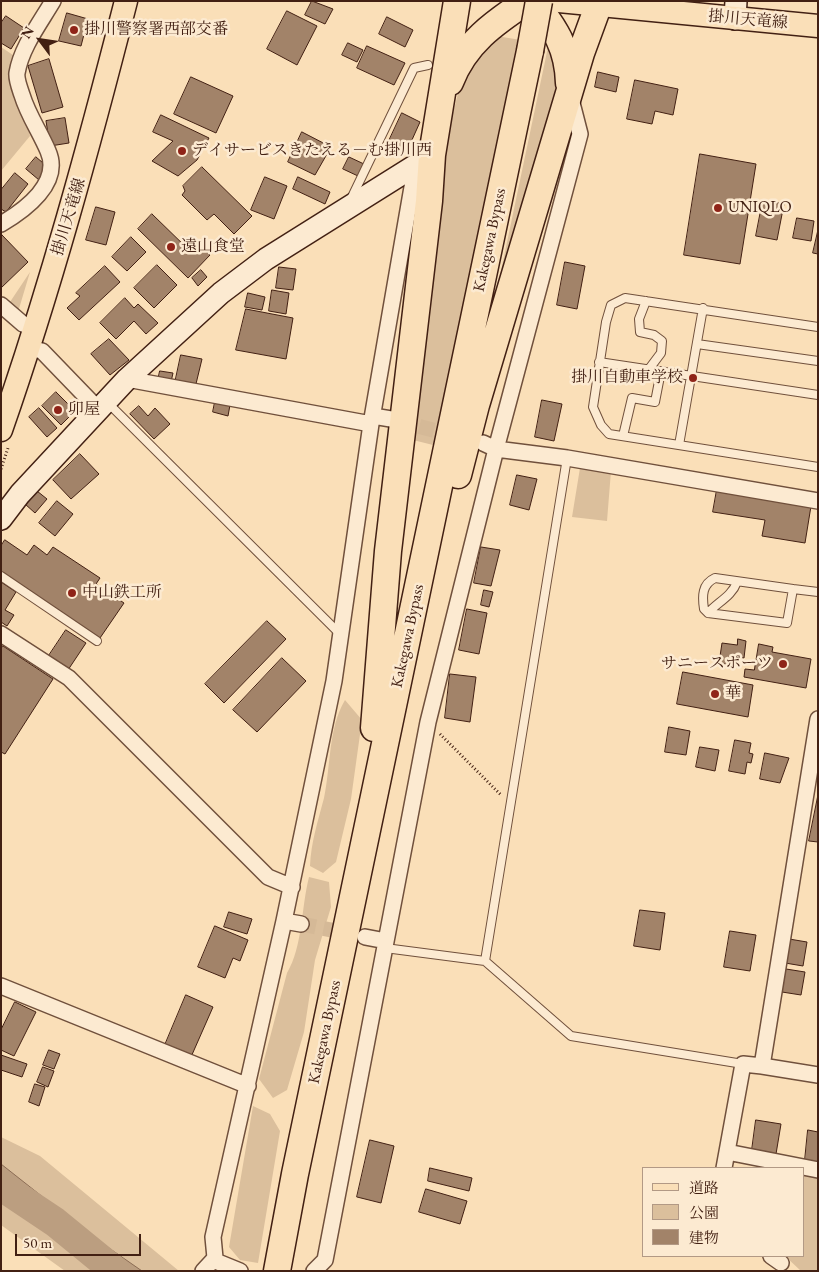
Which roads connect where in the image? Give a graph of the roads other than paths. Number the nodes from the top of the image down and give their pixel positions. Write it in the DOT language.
graph roads {
  1 [pos="53,1"];
  2 [pos="126,1"];
  3 [pos="457,1"];
  4 [pos="527,1"];
  5 [pos="534,1"];
  6 [pos="539,1"];
  7 [pos="558,1"];
  8 [pos="600,4"];
  9 [pos="735,10"];
  10 [pos="818,26"];
  11 [pos="428,65"];
  12 [pos="570,95"];
  13 [pos="440,108"];
  14 [pos="424,160"];
  15 [pos="346,207"];
  16 [pos="1,224"];
  17 [pos="646,301"];
  18 [pos="1,305"];
  19 [pos="703,308"];
  20 [pos="818,326"];
  21 [pos="33,338"];
  22 [pos="697,344"];
  23 [pos="818,361"];
  24 [pos="599,362"];
  25 [pos="650,369"];
  26 [pos="660,371"];
  27 [pos="691,376"];
  28 [pos="127,380"];
  29 [pos="818,395"];
  30 [pos="102,405"];
  31 [pos="391,419"];
  32 [pos="372,420"];
  33 [pos="1,430"];
  34 [pos="623,436"];
  35 [pos="679,445"];
  36 [pos="489,446"];
  37 [pos="567,458"];
  38 [pos="818,467"];
  39 [pos="818,500"];
  40 [pos="1,519"];
  41 [pos="1,576"];
  42 [pos="736,582"];
  43 [pos="793,589"];
  44 [pos="818,592"];
  45 [pos="708,613"];
  46 [pos="1,634"];
  47 [pos="341,635"];
  48 [pos="97,642"];
  49 [pos="818,719"];
  50 [pos="366,836"];
  51 [pos="292,887"];
  52 [pos="284,921"];
  53 [pos="301,924"];
  54 [pos="365,937"];
  55 [pos="386,945"];
  56 [pos="485,961"];
  57 [pos="1,986"];
  58 [pos="742,1064"];
  59 [pos="762,1066"];
  60 [pos="818,1075"];
  61 [pos="248,1086"];
  62 [pos="726,1152"];
  63 [pos="724,1167"];
  64 [pos="803,1167"];
  65 [pos="804,1167"];
  66 [pos="818,1170"];
  67 [pos="208,1266"];
  68 [pos="277,1266"];
  69 [pos="240,1271"];
  70 [pos="314,1271"];
  1 -- 16 [label="street"];
  2 -- 21 [label="main road, 掛川天竜線"];
  3 -- 13 [label="highway"];
  4 -- 13 [label="highway"];
  5 -- 12 [label="highway"];
  6 -- 50 [label="highway, Kakegawa Bypass, bridge"];
  7 -- 8 [label="main road, 掛川天竜線"];
  8 -- 9 [label="main road, 掛川天竜線"];
  8 -- 12 [label="highway"];
  9 -- 10 [label="main road, 掛川天竜線"];
  11 -- 15 [label="lane"];
  12 -- 36 [label="street"];
  12 -- 50 [label="highway"];
  13 -- 14 [label="highway"];
  14 -- 15 [label="street"];
  14 -- 32 [label="street"];
  14 -- 50 [label="highway"];
  15 -- 28 [label="street"];
  17 -- 19 [label="lane"];
  17 -- 24 [label="lane"];
  17 -- 25 [label="lane"];
  18 -- 21 [label="street"];
  19 -- 20 [label="lane"];
  19 -- 22 [label="lane"];
  21 -- 30 [label="street"];
  21 -- 33 [label="main road, 掛川天竜線"];
  22 -- 23 [label="lane"];
  22 -- 27 [label="lane"];
  24 -- 25 [label="lane"];
  24 -- 34 [label="lane"];
  25 -- 26 [label="lane"];
  26 -- 27 [label="lane"];
  26 -- 34 [label="lane"];
  27 -- 29 [label="lane"];
  27 -- 35 [label="lane"];
  28 -- 30 [label="street"];
  28 -- 32 [label="street"];
  30 -- 40 [label="street"];
  30 -- 47 [label="lane"];
  31 -- 32 [label="street"];
  32 -- 47 [label="street"];
  34 -- 35 [label="lane"];
  35 -- 38 [label="lane"];
  36 -- 37 [label="street"];
  36 -- 55 [label="street"];
  37 -- 39 [label="street"];
  37 -- 56 [label="lane"];
  41 -- 48 [label="lane"];
  42 -- 43 [label="lane"];
  42 -- 45 [label="lane"];
  42 -- 45 [label="lane"];
  43 -- 44 [label="lane"];
  43 -- 45 [label="lane"];
  46 -- 51 [label="street"];
  47 -- 51 [label="street"];
  49 -- 59 [label="street"];
  50 -- 68 [label="highway, Kakegawa Bypass"];
  51 -- 52 [label="street"];
  52 -- 53 [label="street"];
  52 -- 61 [label="street"];
  54 -- 55 [label="street"];
  55 -- 56 [label="lane"];
  55 -- 70 [label="street"];
  56 -- 58 [label="lane"];
  57 -- 61 [label="street"];
  58 -- 59 [label="street"];
  58 -- 62 [label="street"];
  59 -- 60 [label="street"];
  61 -- 67 [label="street"];
  62 -- 63 [label="street"];
  62 -- 64 [label="street"];
  65 -- 66 [label="street"];
  67 -- 69 [label="street"];
}
